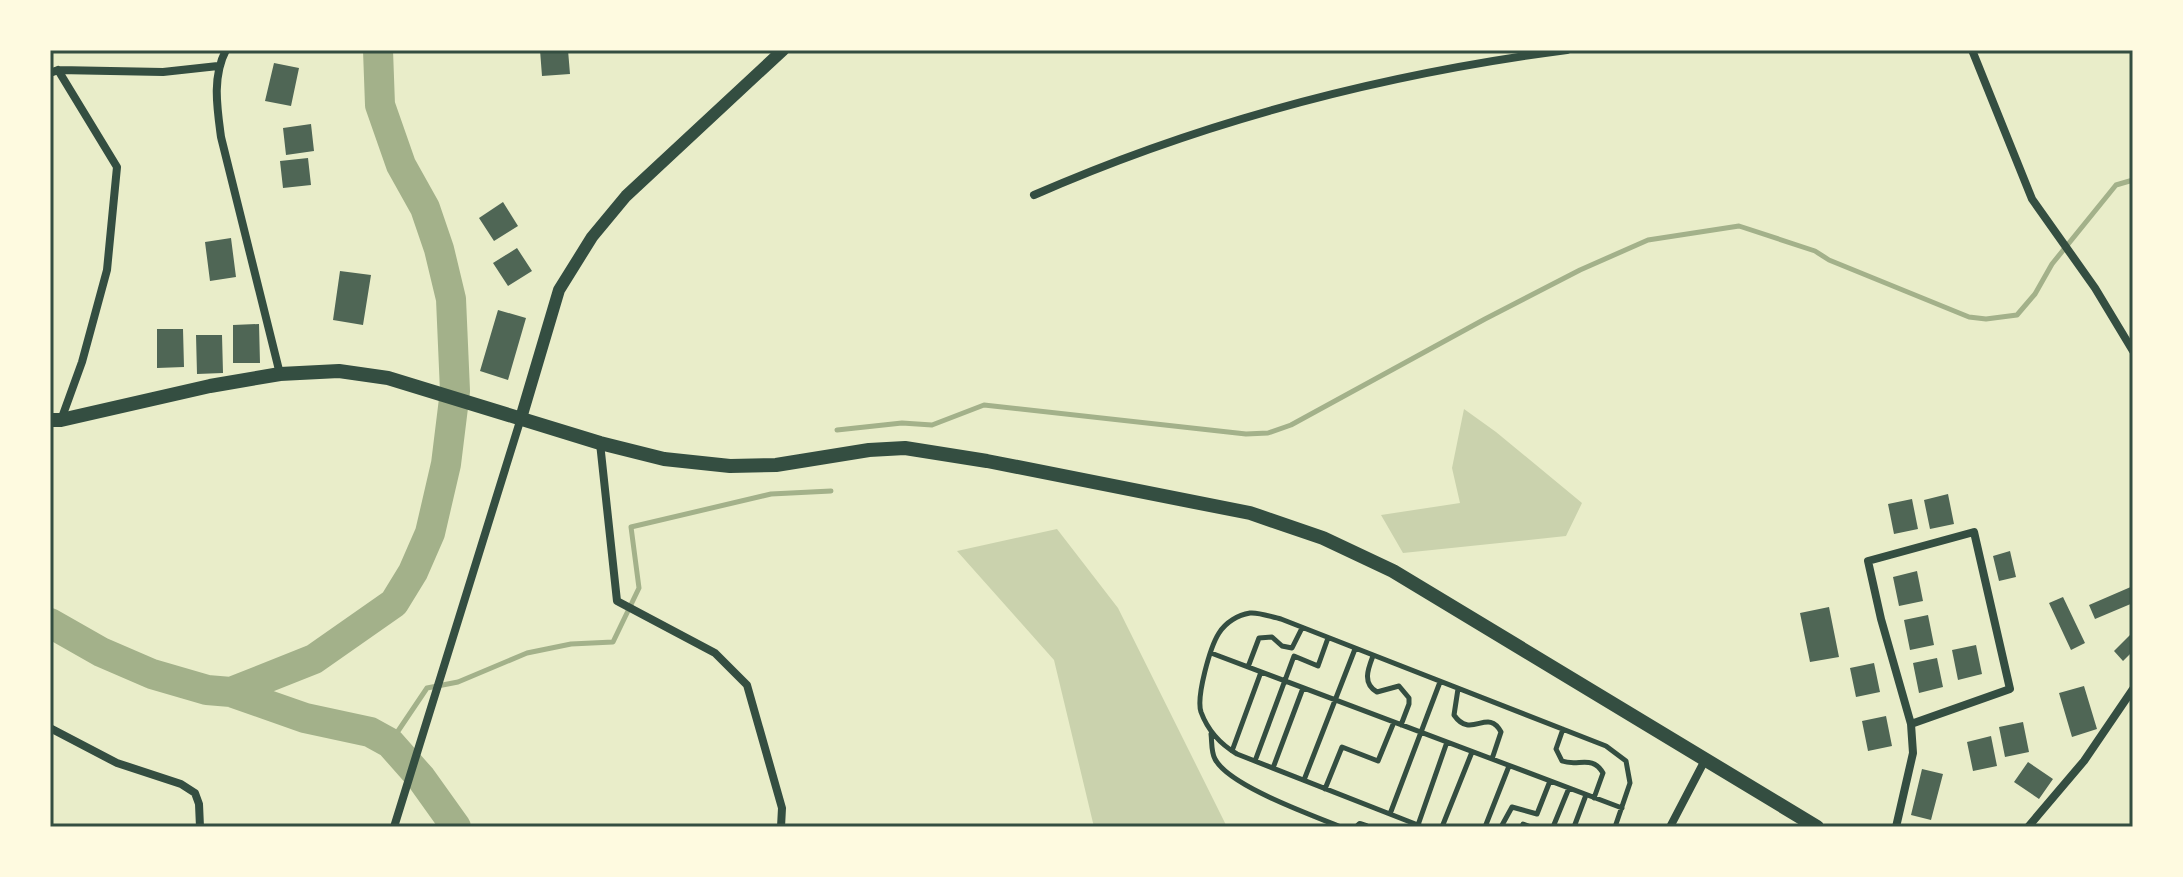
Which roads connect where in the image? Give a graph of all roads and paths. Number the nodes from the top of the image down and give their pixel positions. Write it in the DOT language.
graph roads {
  1 [pos="226,50"];
  2 [pos="783,50"];
  3 [pos="1567,50"];
  4 [pos="1972,50"];
  5 [pos="218,66"];
  6 [pos="54,71"];
  7 [pos="1034,195"];
  8 [pos="2133,351"];
  9 [pos="280,374"];
  10 [pos="521,418"];
  11 [pos="56,420"];
  12 [pos="600,443"];
  13 [pos="1302,628"];
  14 [pos="1328,638"];
  15 [pos="1355,649"];
  16 [pos="1211,653"];
  17 [pos="1373,656"];
  18 [pos="1248,667"];
  19 [pos="1261,672"];
  20 [pos="1285,681"];
  21 [pos="1440,682"];
  22 [pos="1303,688"];
  23 [pos="1458,689"];
  24 [pos="2133,689"];
  25 [pos="1335,700"];
  26 [pos="1397,723"];
  27 [pos="1911,724"];
  28 [pos="50,728"];
  29 [pos="1210,729"];
  30 [pos="1563,729"];
  31 [pos="1421,732"];
  32 [pos="1447,742"];
  33 [pos="1232,751"];
  34 [pos="1472,752"];
  35 [pos="1492,759"];
  36 [pos="1705,760"];
  37 [pos="1255,761"];
  38 [pos="1509,766"];
  39 [pos="1273,768"];
  40 [pos="1304,780"];
  41 [pos="1550,781"];
  42 [pos="1569,788"];
  43 [pos="1325,789"];
  44 [pos="1586,795"];
  45 [pos="1594,798"];
  46 [pos="1622,808"];
  47 [pos="1390,814"];
  48 [pos="1420,826"];
  49 [pos="200,827"];
  50 [pos="394,827"];
  51 [pos="781,827"];
  52 [pos="1341,827"];
  53 [pos="1358,827"];
  54 [pos="1366,827"];
  55 [pos="1442,827"];
  56 [pos="1485,827"];
  57 [pos="1501,827"];
  58 [pos="1522,827"];
  59 [pos="1531,827"];
  60 [pos="1553,827"];
  61 [pos="1574,827"];
  62 [pos="1615,827"];
  63 [pos="1670,827"];
  64 [pos="1817,827"];
  65 [pos="1896,827"];
  66 [pos="2028,827"];
  1 -- 5 [label="street"];
  2 -- 10 [label="street"];
  3 -- 7 [label="street"];
  4 -- 8 [label="street"];
  5 -- 6 [label="street"];
  5 -- 9 [label="street"];
  6 -- 11 [label="street"];
  9 -- 10 [label="main road"];
  9 -- 11 [label="main road"];
  10 -- 12 [label="main road"];
  10 -- 50 [label="street"];
  12 -- 36 [label="main road"];
  12 -- 51 [label="street"];
  13 -- 14 [label="lane"];
  13 -- 16 [label="lane"];
  13 -- 18 [label="lane"];
  14 -- 15 [label="lane"];
  14 -- 20 [label="lane"];
  15 -- 17 [label="lane"];
  15 -- 25 [label="lane"];
  16 -- 18 [label="lane"];
  16 -- 29 [label="lane"];
  17 -- 21 [label="lane"];
  17 -- 26 [label="lane"];
  18 -- 19 [label="lane"];
  19 -- 20 [label="lane"];
  19 -- 33 [label="lane"];
  20 -- 22 [label="lane"];
  20 -- 37 [label="lane"];
  21 -- 23 [label="lane"];
  21 -- 31 [label="lane"];
  22 -- 25 [label="lane"];
  22 -- 39 [label="lane"];
  23 -- 30 [label="lane"];
  23 -- 35 [label="lane"];
  24 -- 66 [label="street"];
  25 -- 26 [label="lane"];
  25 -- 40 [label="lane"];
  26 -- 31 [label="lane"];
  26 -- 43 [label="lane"];
  27 -- 27 [label="street"];
  27 -- 65 [label="street"];
  28 -- 49 [label="street"];
  29 -- 33 [label="lane"];
  29 -- 52 [label="lane"];
  30 -- 45 [label="lane"];
  30 -- 46 [label="lane"];
  31 -- 32 [label="lane"];
  31 -- 47 [label="lane"];
  32 -- 34 [label="lane"];
  32 -- 48 [label="lane"];
  33 -- 37 [label="lane"];
  34 -- 35 [label="lane"];
  34 -- 55 [label="lane"];
  35 -- 38 [label="lane"];
  36 -- 63 [label="street"];
  36 -- 64 [label="main road"];
  37 -- 39 [label="lane"];
  38 -- 41 [label="lane"];
  38 -- 56 [label="lane"];
  39 -- 40 [label="lane"];
  40 -- 43 [label="lane"];
  41 -- 42 [label="lane"];
  41 -- 57 [label="lane"];
  42 -- 44 [label="lane"];
  42 -- 60 [label="lane"];
  43 -- 47 [label="lane"];
  44 -- 45 [label="lane"];
  44 -- 61 [label="lane"];
  45 -- 46 [label="lane"];
  46 -- 62 [label="lane"];
  47 -- 48 [label="lane"];
  53 -- 54 [label="street"];
  58 -- 59 [label="lane"];
}
